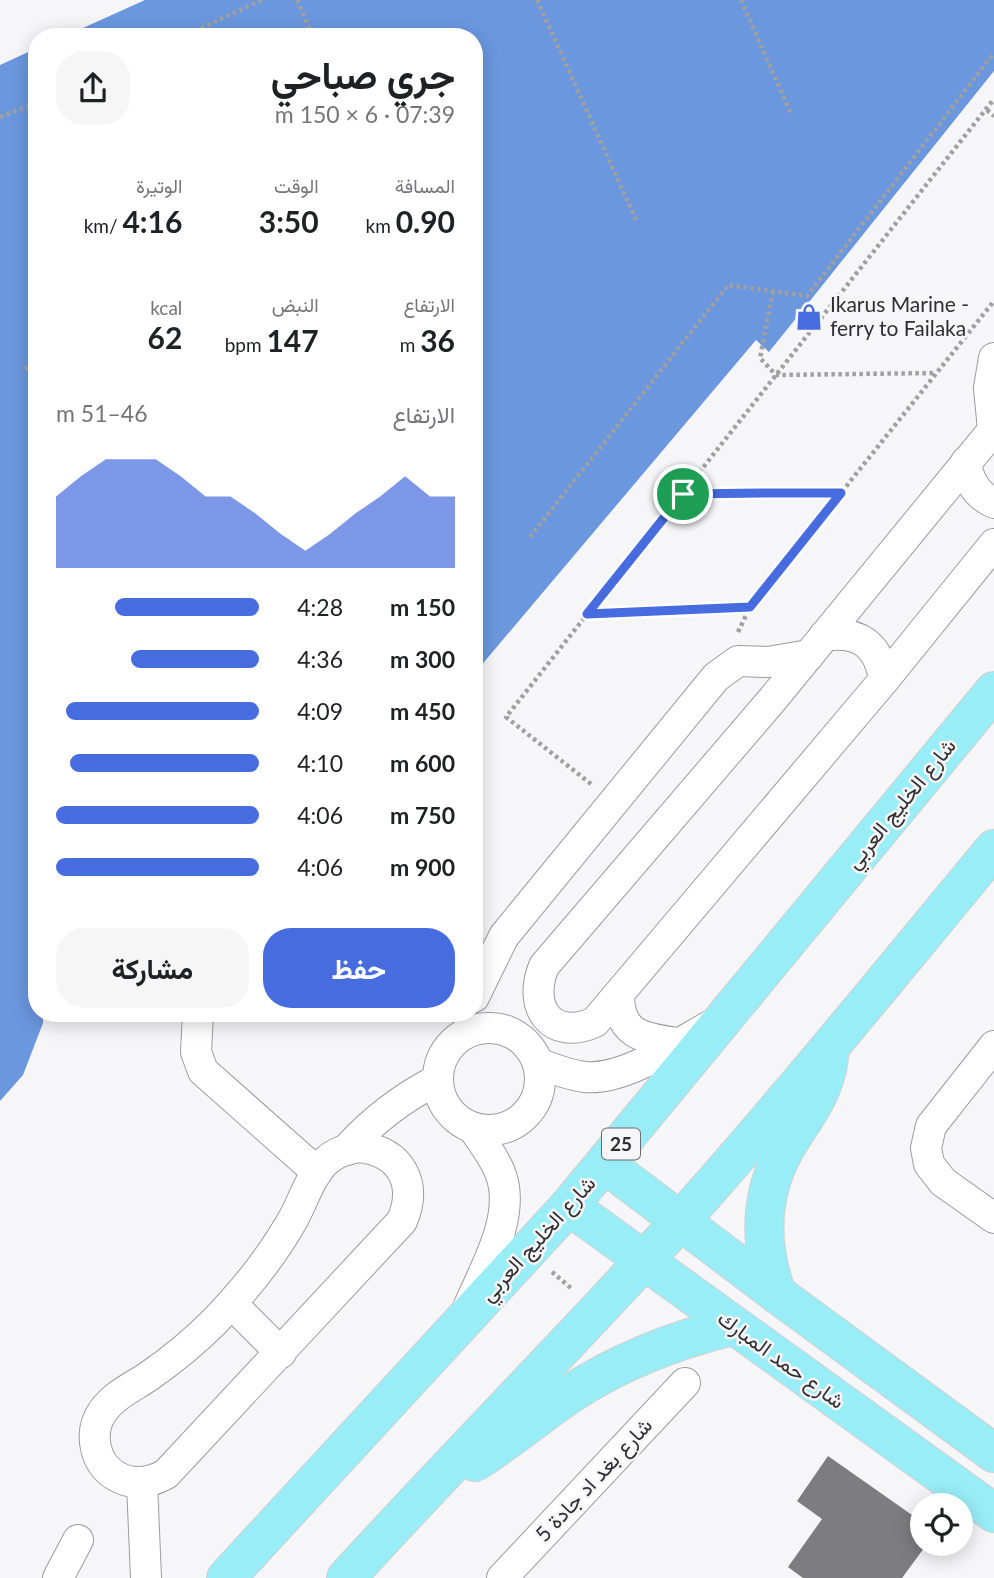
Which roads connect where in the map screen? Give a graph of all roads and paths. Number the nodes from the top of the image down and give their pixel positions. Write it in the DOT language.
graph roads {
  1 [pos="262,0"];
  2 [pos="297,0"];
  3 [pos="537,0"];
  4 [pos="741,0"];
  5 [pos="201,28"];
  6 [pos="309,28"];
  7 [pos="994,53"];
  8 [pos="994,99"];
  9 [pos="28,106"];
  10 [pos="987,110"];
  11 [pos="792,116"];
  12 [pos="994,116"];
  13 [pos="0,117"];
  14 [pos="636,220"];
  15 [pos="773,291"];
  16 [pos="994,301"];
  17 [pos="994,358"];
  18 [pos="28,368"];
  19 [pos="25,369"];
  20 [pos="937,373"];
  21 [pos="776,375"];
  22 [pos="993,429"];
  23 [pos="966,462"];
  24 [pos="841,493"];
  25 [pos="683,494"];
  26 [pos="994,503"];
  27 [pos="530,537"];
  28 [pos="994,544"];
  29 [pos="750,607"];
  30 [pos="587,614"];
  31 [pos="817,645"];
  32 [pos="716,677"];
  33 [pos="884,680"];
  34 [pos="994,691"];
  35 [pos="614,802"];
  36 [pos="994,849"];
  37 [pos="483,979"];
  38 [pos="619,995"];
  39 [pos="727,1016"];
  40 [pos="198,1022"];
  41 [pos="461,1022"];
  42 [pos="677,1043"];
  43 [pos="830,1045"];
  44 [pos="994,1046"];
  45 [pos="447,1049"];
  46 [pos="538,1063"];
  47 [pos="438,1080"];
  48 [pos="473,1128"];
  49 [pos="347,1149"];
  50 [pos="605,1164"];
  51 [pos="317,1172"];
  52 [pos="569,1206"];
  53 [pos="994,1218"];
  54 [pos="680,1220"];
  55 [pos="644,1260"];
  56 [pos="778,1294"];
  57 [pos="232,1304"];
  58 [pos="461,1324"];
  59 [pos="732,1325"];
  60 [pos="281,1353"];
  61 [pos="685,1383"];
  62 [pos="994,1453"];
  63 [pos="142,1483"];
  64 [pos="432,1483"];
  65 [pos="994,1513"];
  66 [pos="78,1540"];
  67 [pos="58,1578"];
  68 [pos="146,1578"];
  69 [pos="226,1578"];
  70 [pos="346,1578"];
  71 [pos="502,1578"];
  1 -- 5 [label="path"];
  2 -- 6 [label="path"];
  3 -- 14 [label="path"];
  4 -- 11 [label="path"];
  7 -- 15 [label="path"];
  8 -- 10 [label="path"];
  9 -- 13 [label="path"];
  10 -- 12 [label="path"];
  10 -- 21 [label="path"];
  15 -- 21 [label="path"];
  15 -- 27 [label="path"];
  16 -- 20 [label="path"];
  17 -- 22 [label="street"];
  18 -- 19 [label="path"];
  20 -- 21 [label="path"];
  20 -- 24 [label="path"];
  21 -- 25 [label="path"];
  22 -- 23 [label="street"];
  23 -- 26 [label="street"];
  23 -- 31 [label="street"];
  24 -- 25 [label="path"];
  24 -- 29 [label="path"];
  25 -- 30 [label="path"];
  28 -- 33 [label="street"];
  29 -- 30 [label="path"];
  29 -- 32 [label="path"];
  30 -- 35 [label="path"];
  31 -- 32 [label="street"];
  31 -- 33 [label="street"];
  31 -- 38 [label="street"];
  32 -- 35 [label="street"];
  33 -- 38 [label="street"];
  34 -- 39 [label="main road, شارع الخليج العربي / 25"];
  35 -- 37 [label="street"];
  36 -- 43 [label="main road"];
  38 -- 42 [label="street"];
  39 -- 42 [label="street"];
  39 -- 50 [label="main road, شارع الخليج العربي / 25"];
  40 -- 51 [label="street"];
  41 -- 45 [label="street"];
  42 -- 46 [label="street"];
  43 -- 54 [label="main road"];
  43 -- 56 [label="main road"];
  44 -- 53 [label="street"];
  45 -- 46 [label="street"];
  45 -- 47 [label="street"];
  46 -- 48 [label="street"];
  47 -- 48 [label="street"];
  47 -- 49 [label="street"];
  48 -- 58 [label="street"];
  49 -- 51 [label="street"];
  49 -- 60 [label="street"];
  50 -- 52 [label="main road, شارع الخليج العربي / 25"];
  50 -- 54 [label="main road"];
  51 -- 57 [label="street"];
  52 -- 55 [label="main road, شارع حمد المبارك"];
  52 -- 58 [label="main road, شارع الخليج العربي / 25"];
  54 -- 55 [label="main road"];
  54 -- 56 [label="main road"];
  55 -- 59 [label="main road, شارع حمد المبارك"];
  55 -- 64 [label="main road"];
  56 -- 62 [label="main road"];
  57 -- 60 [label="street"];
  57 -- 63 [label="street"];
  58 -- 69 [label="main road, شارع الخليج العربي / 25"];
  59 -- 64 [label="main road"];
  59 -- 65 [label="main road, شارع حمد المبارك"];
  60 -- 63 [label="street"];
  61 -- 71 [label="street, شارع بغد اد جادة 5"];
  63 -- 68 [label="street"];
  64 -- 70 [label="main road"];
  66 -- 67 [label="street"];
}
